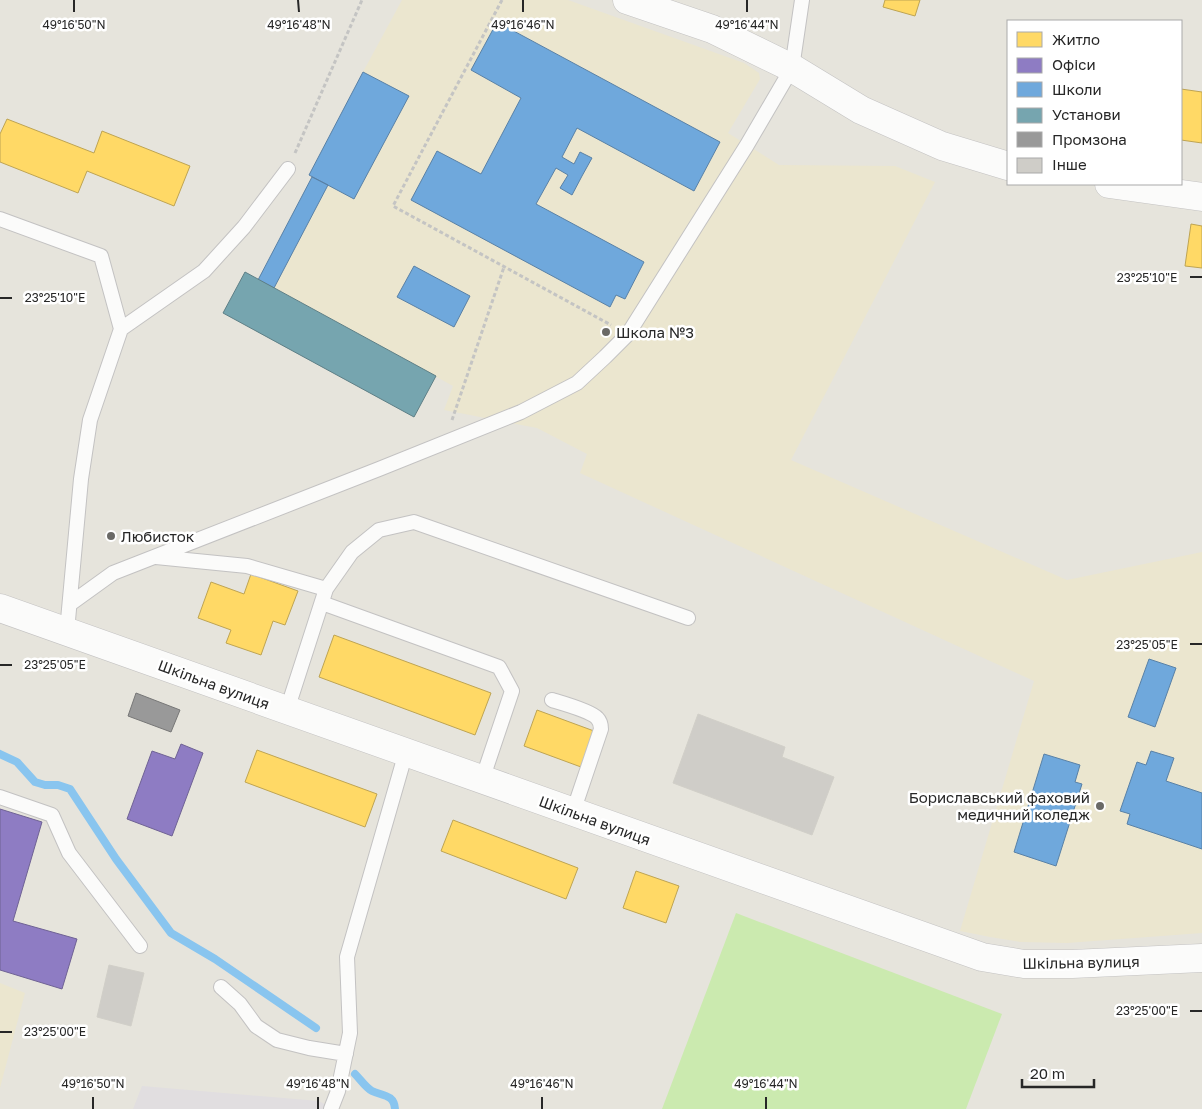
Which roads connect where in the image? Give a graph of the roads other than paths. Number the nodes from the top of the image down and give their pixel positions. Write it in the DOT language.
graph roads {
  1 [pos="627,0"];
  2 [pos="802,0"];
  3 [pos="792,68"];
  4 [pos="1007,166"];
  5 [pos="288,169"];
  6 [pos="1116,185"];
  7 [pos="1202,197"];
  8 [pos="0,219"];
  9 [pos="121,329"];
  10 [pos="153,557"];
  11 [pos="326,589"];
  12 [pos="322,603"];
  13 [pos="70,604"];
  14 [pos="0,608"];
  15 [pos="688,618"];
  16 [pos="67,631"];
  17 [pos="552,700"];
  18 [pos="286,710"];
  19 [pos="406,752"];
  20 [pos="482,780"];
  21 [pos="0,797"];
  22 [pos="572,812"];
  23 [pos="140,946"];
  24 [pos="1202,958"];
  25 [pos="221,987"];
  26 [pos="346,1054"];
  27 [pos="331,1109"];
  1 -- 3 [label="street"];
  2 -- 3 [label="lane"];
  3 -- 4 [label="street"];
  3 -- 10 [label="lane"];
  5 -- 9 [label="lane"];
  6 -- 7 [label="street"];
  8 -- 9 [label="lane"];
  9 -- 13 [label="lane"];
  10 -- 11 [label="lane"];
  10 -- 13 [label="lane"];
  11 -- 12 [label="lane"];
  11 -- 15 [label="lane"];
  12 -- 18 [label="lane"];
  12 -- 20 [label="lane"];
  13 -- 16 [label="lane"];
  14 -- 16 [label="street, Шкільна вулиця"];
  16 -- 18 [label="street, Шкільна вулиця"];
  17 -- 22 [label="lane"];
  18 -- 19 [label="street, Шкільна вулиця"];
  19 -- 20 [label="street, Шкільна вулиця"];
  19 -- 26 [label="lane"];
  20 -- 22 [label="street, Шкільна вулиця"];
  21 -- 23 [label="lane"];
  22 -- 24 [label="street, Шкільна вулиця"];
  25 -- 26 [label="lane"];
  26 -- 27 [label="lane"];
}
